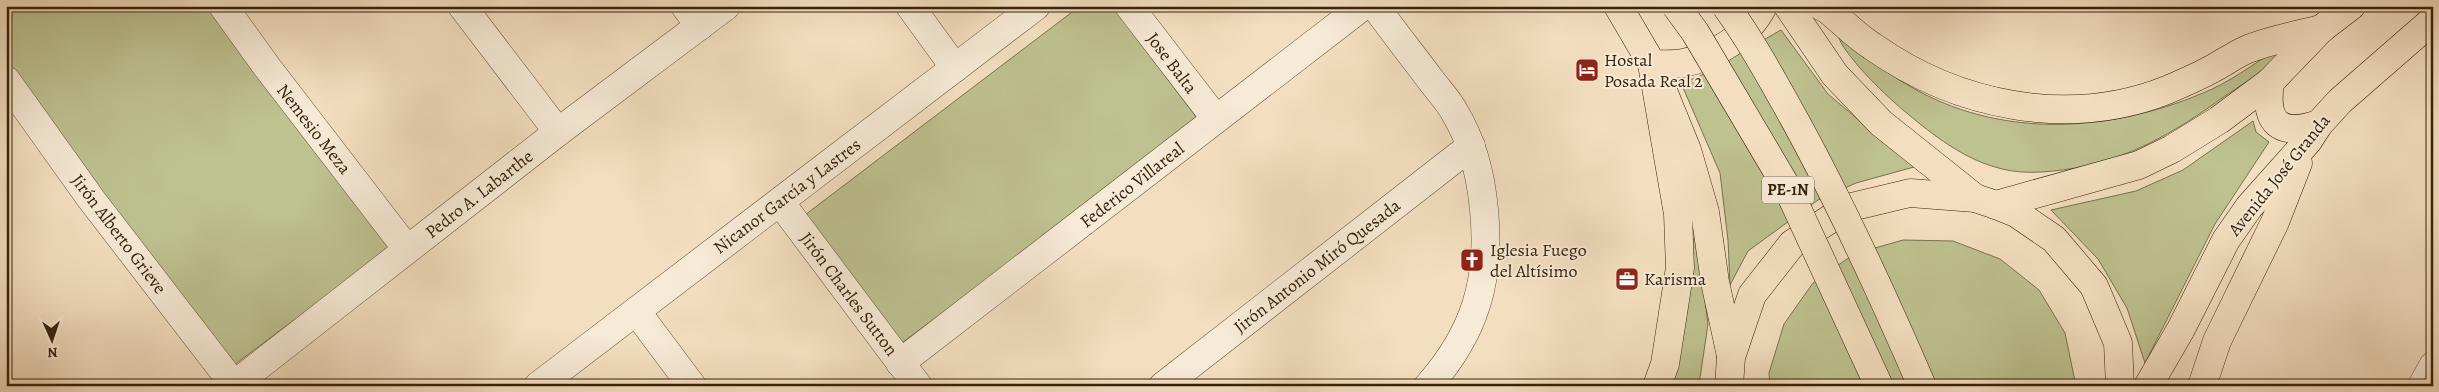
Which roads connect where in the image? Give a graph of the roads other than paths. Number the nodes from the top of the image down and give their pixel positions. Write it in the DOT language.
graph roads {
  1 [pos="223,6"];
  2 [pos="462,6"];
  3 [pos="726,6"];
  4 [pos="910,6"];
  5 [pos="1036,6"];
  6 [pos="1129,6"];
  7 [pos="1363,6"];
  8 [pos="1375,6"];
  9 [pos="1618,6"];
  10 [pos="1676,6"];
  11 [pos="1726,6"];
  12 [pos="1763,6"];
  13 [pos="1788,6"];
  14 [pos="2351,6"];
  15 [pos="1825,7"];
  16 [pos="692,16"];
  17 [pos="2433,20"];
  18 [pos="2321,28"];
  19 [pos="1652,64"];
  20 [pos="956,68"];
  21 [pos="6,80"];
  22 [pos="2270,82"];
  23 [pos="1216,119"];
  24 [pos="558,132"];
  25 [pos="2314,132"];
  26 [pos="1471,146"];
  27 [pos="1986,201"];
  28 [pos="780,202"];
  29 [pos="407,249"];
  30 [pos="636,311"];
  31 [pos="1732,357"];
  32 [pos="900,362"];
  33 [pos="2433,366"];
  34 [pos="234,385"];
  35 [pos="538,386"];
  36 [pos="692,386"];
  37 [pos="918,386"];
  38 [pos="1163,386"];
  39 [pos="1428,386"];
  40 [pos="1658,386"];
  41 [pos="1729,386"];
  42 [pos="1879,386"];
  43 [pos="1922,386"];
  44 [pos="2120,386"];
  45 [pos="2148,386"];
  46 [pos="2202,386"];
  47 [pos="2422,386"];
  1 -- 29 [label="street, Nemesio Meza"];
  2 -- 24 [label="street"];
  3 -- 16 [label="street, Pedro A. Labarthe"];
  4 -- 20 [label="street"];
  5 -- 20 [label="street, Nicanor García y Lastres"];
  6 -- 23 [label="street, Jose Balta"];
  7 -- 23 [label="street, Federico Villareal"];
  8 -- 26 [label="street"];
  9 -- 19 [label="main road"];
  10 -- 42 [label="main road, PE-1N, bridge"];
  11 -- 43 [label="main road, PE-1N, bridge"];
  12 -- 19 [label="main road"];
  13 -- 27 [label="main road"];
  14 -- 18 [label="main road"];
  15 -- 18 [label="main road"];
  16 -- 24 [label="street, Pedro A. Labarthe"];
  17 -- 25 [label="main road, Avenida José Granda"];
  18 -- 22 [label="main road"];
  19 -- 31 [label="main road"];
  19 -- 40 [label="main road"];
  20 -- 28 [label="street, Nicanor García y Lastres"];
  21 -- 34 [label="street, Jirón Alberto Grieve"];
  22 -- 25 [label="main road"];
  22 -- 27 [label="main road"];
  23 -- 32 [label="street, Federico Villareal"];
  24 -- 29 [label="street, Pedro A. Labarthe"];
  25 -- 45 [label="main road, Avenida José Granda"];
  25 -- 46 [label="main road"];
  26 -- 38 [label="street, Jirón Antonio Miró Quesada"];
  26 -- 39 [label="street"];
  27 -- 31 [label="main road"];
  27 -- 44 [label="main road"];
  28 -- 30 [label="street, Nicanor García y Lastres"];
  28 -- 32 [label="street, Jirón Charles Sutton"];
  29 -- 34 [label="street, Pedro A. Labarthe"];
  30 -- 35 [label="street, Nicanor García y Lastres"];
  30 -- 36 [label="street"];
  31 -- 41 [label="main road"];
  32 -- 37 [label="street, Jirón Charles Sutton"];
  33 -- 47 [label="street"];
}
